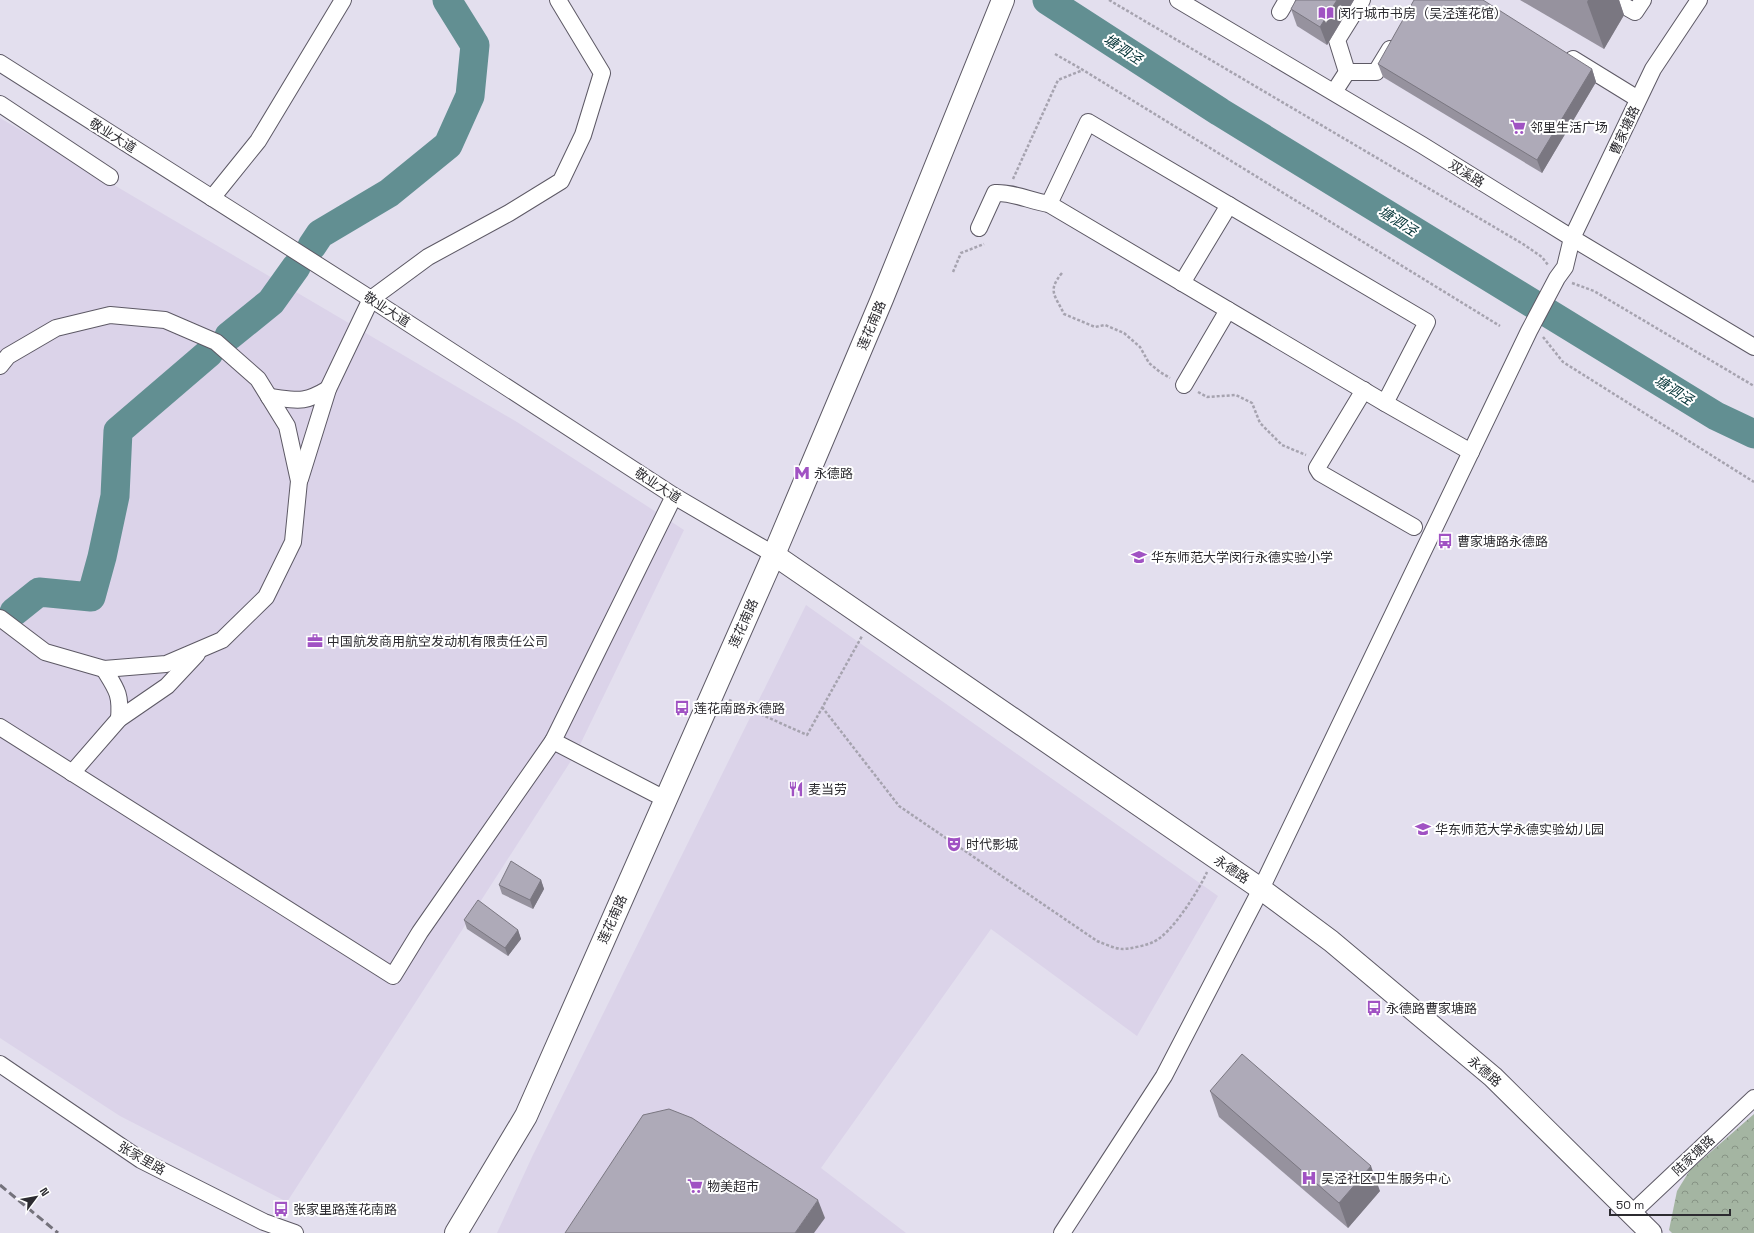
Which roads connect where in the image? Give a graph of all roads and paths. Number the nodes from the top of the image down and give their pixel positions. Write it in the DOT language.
graph roads {
  1 [pos="342,0"];
  2 [pos="558,0"];
  3 [pos="1003,0"];
  4 [pos="1109,0"];
  5 [pos="1178,0"];
  6 [pos="1362,0"];
  7 [pos="1614,0"];
  8 [pos="1644,0"];
  9 [pos="1699,0"];
  10 [pos="1399,33"];
  11 [pos="1557,49"];
  12 [pos="1055,54"];
  13 [pos="0,63"];
  14 [pos="1083,70"];
  15 [pos="1347,72"];
  16 [pos="1334,92"];
  17 [pos="1638,98"];
  18 [pos="0,104"];
  19 [pos="110,176"];
  20 [pos="1007,193"];
  21 [pos="212,198"];
  22 [pos="1049,204"];
  23 [pos="1229,205"];
  24 [pos="979,228"];
  25 [pos="1572,238"];
  26 [pos="987,243"];
  27 [pos="953,272"];
  28 [pos="1561,272"];
  29 [pos="1182,283"];
  30 [pos="371,299"];
  31 [pos="1228,310"];
  32 [pos="1500,326"];
  33 [pos="1534,332"];
  34 [pos="1754,347"];
  35 [pos="0,366"];
  36 [pos="1184,385"];
  37 [pos="1754,386"];
  38 [pos="328,389"];
  39 [pos="1364,390"];
  40 [pos="269,397"];
  41 [pos="1385,403"];
  42 [pos="1471,452"];
  43 [pos="299,480"];
  44 [pos="1754,482"];
  45 [pos="674,496"];
  46 [pos="1414,527"];
  47 [pos="774,554"];
  48 [pos="0,618"];
  49 [pos="870,621"];
  50 [pos="202,648"];
  51 [pos="104,669"];
  52 [pos="712,692"];
  53 [pos="822,707"];
  54 [pos="119,719"];
  55 [pos="0,728"];
  56 [pos="553,741"];
  57 [pos="72,773"];
  58 [pos="665,799"];
  59 [pos="1215,857"];
  60 [pos="1261,889"];
  61 [pos="0,1064"];
  62 [pos="1754,1098"];
  63 [pos="1632,1213"];
  64 [pos="295,1233"];
  65 [pos="456,1233"];
  66 [pos="1062,1233"];
  67 [pos="1651,1233"];
  1 -- 21 [label="street"];
  2 -- 30 [label="street"];
  3 -- 47 [label="main road, 莲花南路"];
  4 -- 28 [label="path"];
  5 -- 16 [label="street, 双溪路"];
  6 -- 15 [label="street"];
  7 -- 8 [label="street"];
  9 -- 17 [label="street, 曹家塘路"];
  10 -- 15 [label="street"];
  11 -- 17 [label="street"];
  12 -- 14 [label="path"];
  13 -- 21 [label="street, 敬业大道"];
  14 -- 20 [label="path"];
  14 -- 32 [label="path"];
  15 -- 16 [label="street"];
  16 -- 25 [label="street, 双溪路"];
  17 -- 25 [label="street, 曹家塘路"];
  18 -- 19 [label="street"];
  20 -- 22 [label="street"];
  20 -- 24 [label="street"];
  21 -- 30 [label="street, 敬业大道"];
  22 -- 23 [label="street"];
  22 -- 29 [label="street"];
  23 -- 29 [label="street"];
  23 -- 41 [label="street"];
  25 -- 28 [label="street, 曹家塘路"];
  25 -- 34 [label="street, 双溪路"];
  26 -- 27 [label="path"];
  28 -- 33 [label="street, 曹家塘路"];
  28 -- 37 [label="path"];
  29 -- 31 [label="street"];
  30 -- 38 [label="street"];
  30 -- 45 [label="street, 敬业大道"];
  31 -- 36 [label="street"];
  31 -- 39 [label="street"];
  33 -- 42 [label="street, 曹家塘路"];
  33 -- 44 [label="path"];
  35 -- 40 [label="street"];
  38 -- 40 [label="street"];
  38 -- 43 [label="street"];
  39 -- 41 [label="street"];
  39 -- 46 [label="street"];
  40 -- 43 [label="street"];
  41 -- 42 [label="street"];
  42 -- 60 [label="street, 曹家塘路"];
  43 -- 50 [label="street"];
  45 -- 47 [label="street, 敬业大道"];
  45 -- 56 [label="street"];
  47 -- 49 [label="street, 永德路"];
  47 -- 52 [label="main road, 莲花南路"];
  48 -- 51 [label="street"];
  49 -- 53 [label="path"];
  49 -- 59 [label="street, 永德路"];
  50 -- 51 [label="street"];
  50 -- 54 [label="street"];
  51 -- 54 [label="street"];
  52 -- 53 [label="path"];
  52 -- 58 [label="main road, 莲花南路"];
  53 -- 59 [label="path"];
  54 -- 57 [label="street"];
  55 -- 57 [label="street"];
  56 -- 57 [label="street"];
  56 -- 58 [label="street"];
  58 -- 65 [label="main road, 莲花南路"];
  59 -- 60 [label="street, 永德路"];
  60 -- 63 [label="street, 永德路"];
  60 -- 66 [label="street, 曹家塘路"];
  61 -- 64 [label="street, 张家里路"];
  62 -- 63 [label="street, 陆家塘路"];
  63 -- 67 [label="street, 永德路"];
}
